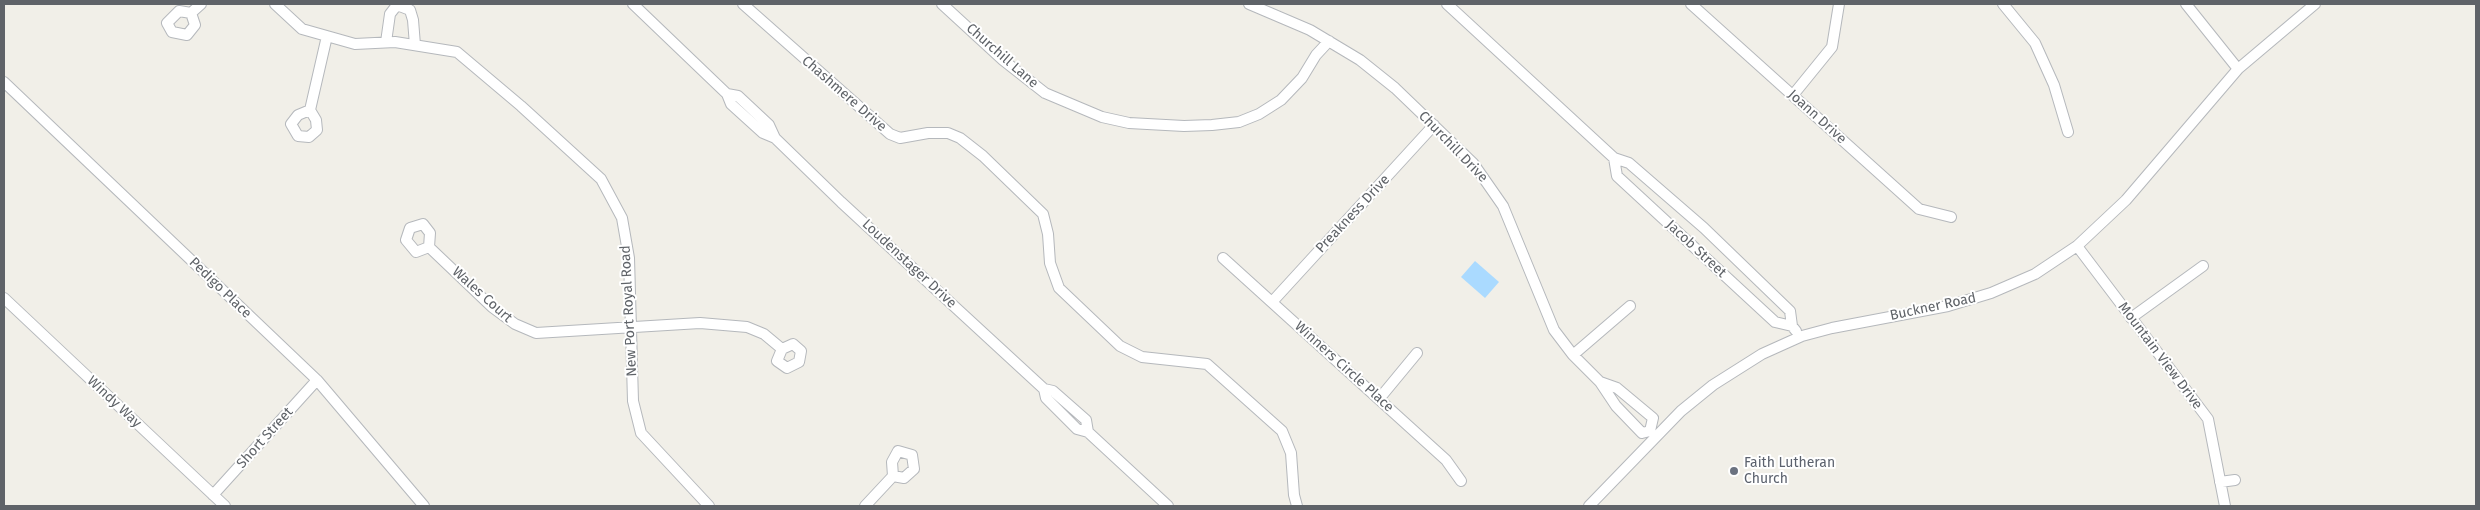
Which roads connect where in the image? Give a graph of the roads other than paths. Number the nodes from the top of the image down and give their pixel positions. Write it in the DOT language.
graph roads {
  1 [pos="200,4"];
  2 [pos="275,4"];
  3 [pos="633,4"];
  4 [pos="744,4"];
  5 [pos="942,4"];
  6 [pos="1249,4"];
  7 [pos="1447,4"];
  8 [pos="1691,4"];
  9 [pos="1839,4"];
  10 [pos="2003,4"];
  11 [pos="2186,4"];
  12 [pos="2315,4"];
  13 [pos="191,13"];
  14 [pos="327,36"];
  15 [pos="1329,41"];
  16 [pos="386,42"];
  17 [pos="415,45"];
  18 [pos="2238,69"];
  19 [pos="4,82"];
  20 [pos="1793,95"];
  21 [pos="310,110"];
  22 [pos="1434,125"];
  23 [pos="2068,132"];
  24 [pos="1614,158"];
  25 [pos="1950,217"];
  26 [pos="2077,246"];
  27 [pos="429,247"];
  28 [pos="1223,258"];
  29 [pos="2203,266"];
  30 [pos="4,298"];
  31 [pos="1272,302"];
  32 [pos="1630,306"];
  33 [pos="2131,318"];
  34 [pos="1792,326"];
  35 [pos="630,328"];
  36 [pos="1802,336"];
  37 [pos="782,349"];
  38 [pos="1417,353"];
  39 [pos="1574,355"];
  40 [pos="317,380"];
  41 [pos="1600,382"];
  42 [pos="1379,399"];
  43 [pos="1653,434"];
  44 [pos="893,476"];
  45 [pos="2235,480"];
  46 [pos="1461,481"];
  47 [pos="2220,482"];
  48 [pos="214,496"];
  49 [pos="225,506"];
  50 [pos="424,506"];
  51 [pos="709,506"];
  52 [pos="865,506"];
  53 [pos="1168,506"];
  54 [pos="1297,506"];
  55 [pos="1589,506"];
  56 [pos="2225,506"];
  1 -- 13 [label="street"];
  2 -- 14 [label="street, New Port Royal Road"];
  3 -- 53 [label="street, Loudenstager Drive"];
  4 -- 54 [label="street, Chashmere Drive"];
  5 -- 15 [label="street, Churchill Lane"];
  6 -- 15 [label="street, Churchill Drive"];
  7 -- 24 [label="street, Jacob Street"];
  8 -- 20 [label="street, Joann Drive"];
  9 -- 20 [label="street"];
  10 -- 23 [label="street"];
  11 -- 18 [label="street"];
  12 -- 18 [label="street, Buckner Road"];
  14 -- 16 [label="street, New Port Royal Road"];
  14 -- 21 [label="street"];
  15 -- 22 [label="street, Churchill Drive"];
  16 -- 17 [label="street, New Port Royal Road"];
  16 -- 17 [label="street"];
  17 -- 35 [label="street, New Port Royal Road"];
  18 -- 26 [label="street, Buckner Road"];
  19 -- 40 [label="street, Pedigo Place"];
  20 -- 25 [label="street, Joann Drive"];
  22 -- 31 [label="street, Preakness Drive"];
  22 -- 39 [label="street, Churchill Drive"];
  24 -- 34 [label="street, Jacob Street"];
  24 -- 34 [label="street, Jacob Street"];
  26 -- 33 [label="street, Mountain View Drive"];
  26 -- 36 [label="street, Buckner Road"];
  27 -- 35 [label="street, Wales Court"];
  28 -- 31 [label="street, Winners Circle Place"];
  29 -- 33 [label="street"];
  30 -- 48 [label="street, Windy Way"];
  31 -- 42 [label="street, Winners Circle Place"];
  32 -- 39 [label="street"];
  33 -- 47 [label="street, Mountain View Drive"];
  34 -- 36 [label="street, Jacob Street"];
  35 -- 37 [label="street, Wales Court"];
  35 -- 51 [label="street, New Port Royal Road"];
  36 -- 43 [label="street, Buckner Road"];
  38 -- 42 [label="street"];
  39 -- 41 [label="street, Churchill Drive"];
  40 -- 48 [label="street, Short Street"];
  40 -- 50 [label="street, Pedigo Place"];
  41 -- 43 [label="street, Churchill Drive"];
  41 -- 43 [label="street, Churchill Drive"];
  42 -- 46 [label="street, Winners Circle Place"];
  43 -- 55 [label="street, Buckner Road"];
  44 -- 52 [label="street"];
  45 -- 47 [label="street"];
  47 -- 56 [label="street, Mountain View Drive"];
  48 -- 49 [label="street, Windy Way"];
}
